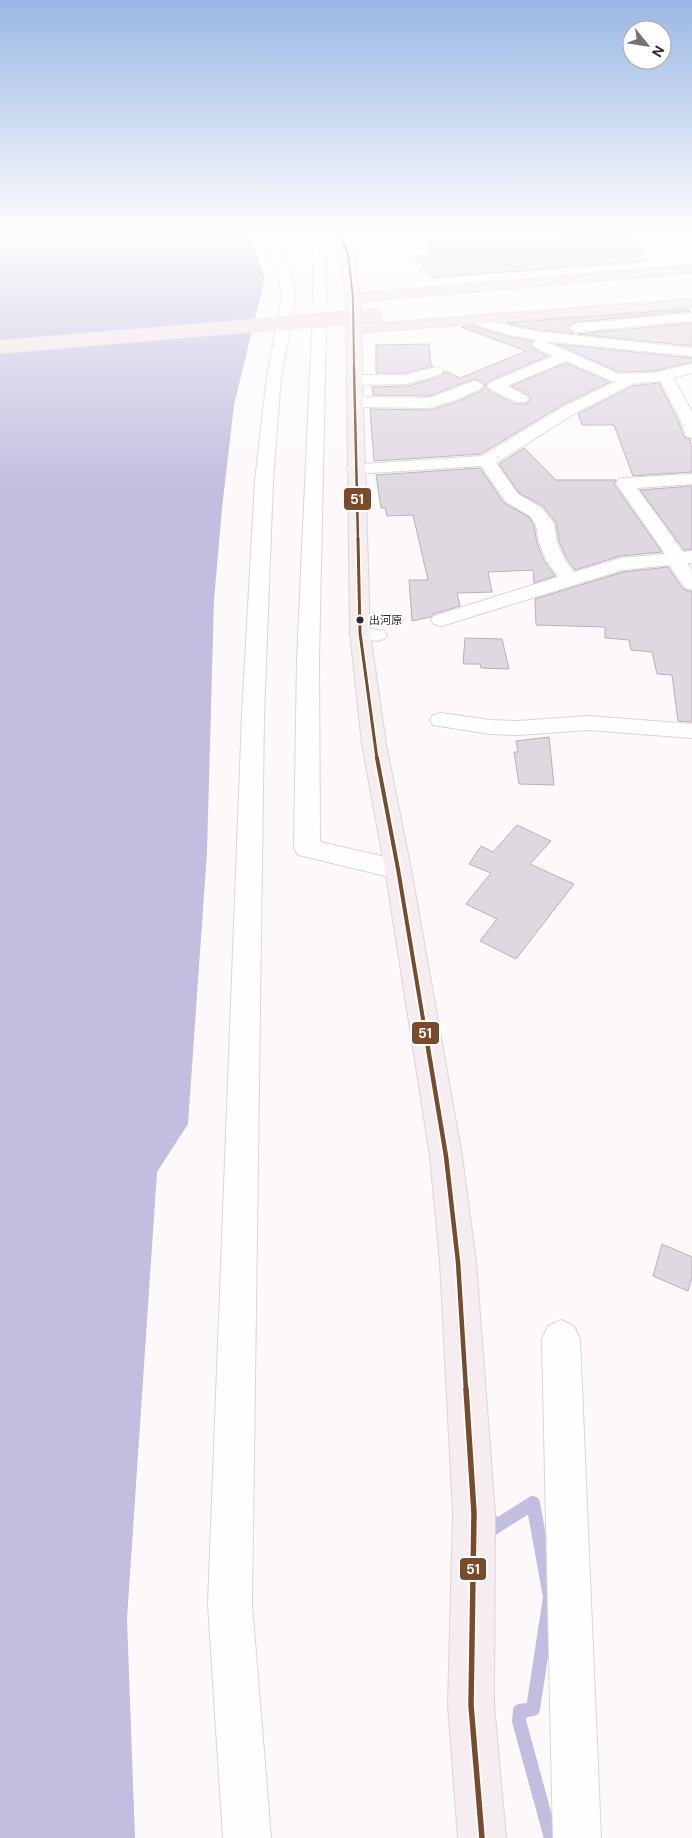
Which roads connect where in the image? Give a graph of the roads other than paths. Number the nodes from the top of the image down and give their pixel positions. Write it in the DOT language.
graph roads {
  1 [pos="281,318"];
  2 [pos="285,318"];
  3 [pos="304,318"];
  4 [pos="354,318"];
  5 [pos="423,318"];
  6 [pos="477,318"];
  7 [pos="685,318"];
  8 [pos="654,321"];
  9 [pos="355,329"];
  10 [pos="319,330"];
  11 [pos="519,332"];
  12 [pos="535,334"];
  13 [pos="0,338"];
  14 [pos="0,347"];
  15 [pos="654,347"];
  16 [pos="692,352"];
  17 [pos="565,356"];
  18 [pos="692,368"];
  19 [pos="436,371"];
  20 [pos="662,376"];
  21 [pos="354,380"];
  22 [pos="625,380"];
  23 [pos="475,386"];
  24 [pos="521,399"];
  25 [pos="355,402"];
  26 [pos="692,433"];
  27 [pos="486,461"];
  28 [pos="356,469"];
  29 [pos="692,479"];
  30 [pos="681,558"];
  31 [pos="570,580"];
  32 [pos="692,584"];
  33 [pos="441,620"];
  34 [pos="441,720"];
  35 [pos="692,731"];
  36 [pos="398,869"];
  37 [pos="561,1340"];
  38 [pos="247,1838"];
  39 [pos="482,1838"];
  40 [pos="578,1838"];
  1 -- 13 [label="highway"];
  2 -- 38 [label="street"];
  3 -- 14 [label="highway, bridge"];
  4 -- 9 [label="main road"];
  5 -- 9 [label="highway"];
  6 -- 11 [label="street"];
  7 -- 8 [label="street"];
  8 -- 12 [label="street"];
  8 -- 15 [label="street"];
  9 -- 21 [label="main road"];
  10 -- 36 [label="street"];
  11 -- 12 [label="street"];
  11 -- 17 [label="street"];
  12 -- 15 [label="street"];
  15 -- 16 [label="street"];
  17 -- 22 [label="street"];
  17 -- 24 [label="street"];
  18 -- 20 [label="street"];
  19 -- 21 [label="street"];
  20 -- 22 [label="street"];
  20 -- 26 [label="street"];
  21 -- 25 [label="main road"];
  22 -- 27 [label="street"];
  23 -- 25 [label="street"];
  25 -- 28 [label="main road"];
  27 -- 28 [label="street"];
  27 -- 31 [label="street"];
  28 -- 36 [label="main road"];
  29 -- 30 [label="street"];
  30 -- 31 [label="street"];
  30 -- 32 [label="street"];
  31 -- 33 [label="street"];
  34 -- 35 [label="street"];
  36 -- 39 [label="main road"];
  37 -- 40 [label="street"];
}
